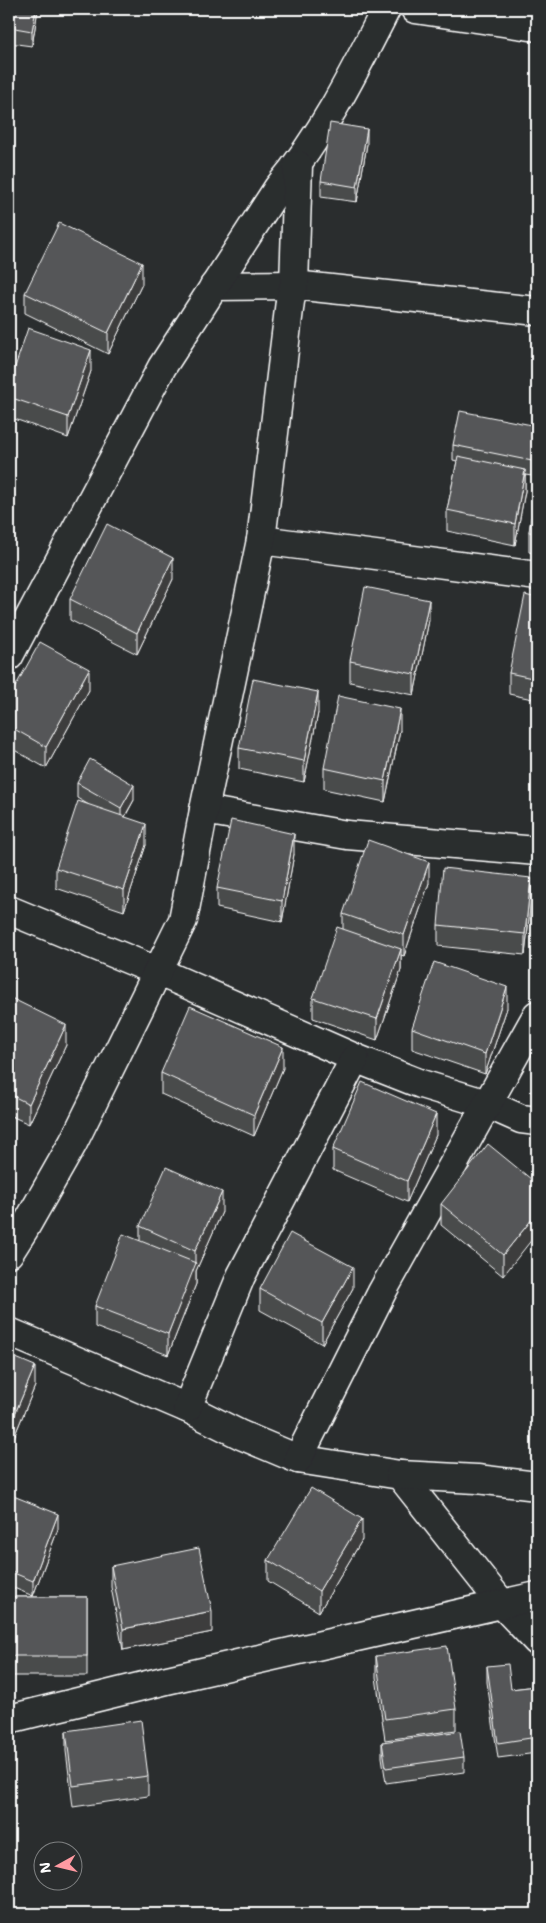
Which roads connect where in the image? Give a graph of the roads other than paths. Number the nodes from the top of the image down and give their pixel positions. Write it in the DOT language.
graph roads {
  1 [pos="386,9"];
  2 [pos="415,9"];
  3 [pos="537,27"];
  4 [pos="298,164"];
  5 [pos="294,285"];
  6 [pos="214,286"];
  7 [pos="537,312"];
  8 [pos="261,540"];
  9 [pos="537,576"];
  10 [pos="9,656"];
  11 [pos="204,810"];
  12 [pos="537,851"];
  13 [pos="9,910"];
  14 [pos="159,972"];
  15 [pos="537,1014"];
  16 [pos="355,1058"];
  17 [pos="487,1104"];
  18 [pos="532,1125"];
  19 [pos="9,1253"];
  20 [pos="9,1332"];
  21 [pos="187,1408"];
  22 [pos="298,1459"];
  23 [pos="400,1475"];
  24 [pos="537,1486"];
  25 [pos="537,1596"];
  26 [pos="502,1604"];
  27 [pos="537,1641"];
  28 [pos="9,1720"];
  1 -- 4 [label="street"];
  2 -- 3 [label="street"];
  4 -- 5 [label="street"];
  4 -- 6 [label="street"];
  5 -- 6 [label="street"];
  5 -- 7 [label="street"];
  5 -- 8 [label="street"];
  6 -- 10 [label="street"];
  8 -- 9 [label="street"];
  8 -- 11 [label="street"];
  11 -- 12 [label="street"];
  11 -- 14 [label="street"];
  13 -- 14 [label="street"];
  14 -- 16 [label="street"];
  14 -- 19 [label="street"];
  15 -- 17 [label="street"];
  16 -- 17 [label="street"];
  16 -- 21 [label="street"];
  17 -- 18 [label="street"];
  17 -- 22 [label="street"];
  20 -- 21 [label="street"];
  21 -- 22 [label="street"];
  22 -- 23 [label="street"];
  23 -- 24 [label="street"];
  23 -- 26 [label="street"];
  25 -- 26 [label="street"];
  26 -- 27 [label="street"];
  26 -- 28 [label="street"];
}
